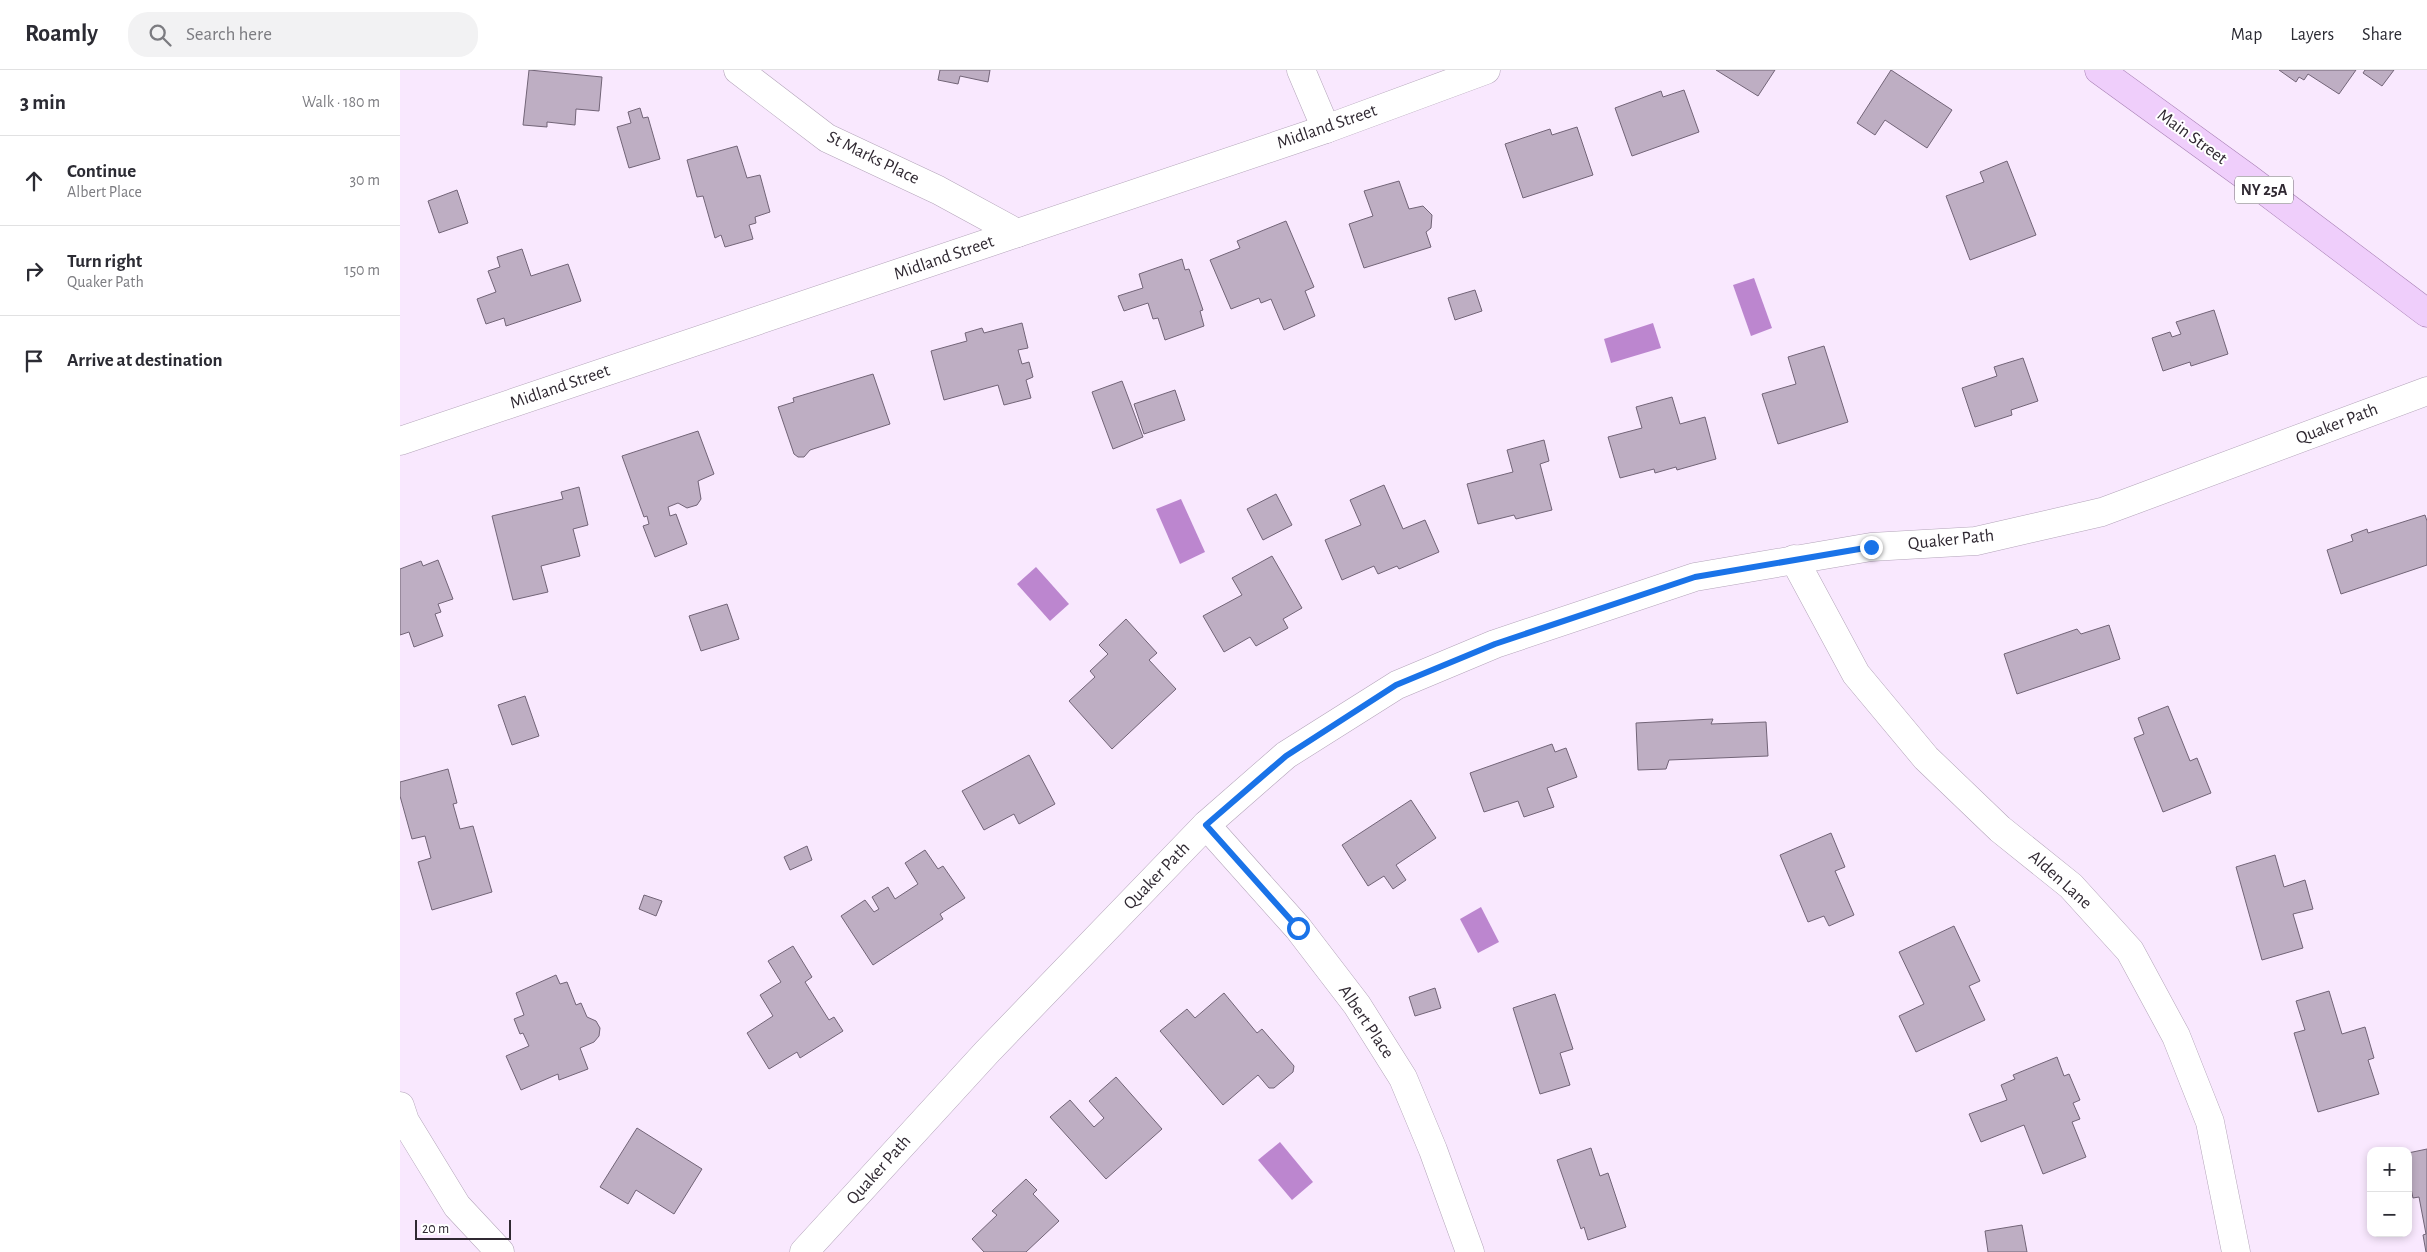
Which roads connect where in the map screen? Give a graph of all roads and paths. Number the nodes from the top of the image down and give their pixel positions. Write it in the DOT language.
graph roads {
  1 [pos="738,70"];
  2 [pos="1301,70"];
  3 [pos="1486,70"];
  4 [pos="2099,70"];
  5 [pos="1326,128"];
  6 [pos="1018,233"];
  7 [pos="2427,314"];
  8 [pos="2427,391"];
  9 [pos="400,441"];
  10 [pos="1794,559"];
  11 [pos="1206,825"];
  12 [pos="400,1106"];
  13 [pos="500,1252"];
  14 [pos="804,1252"];
  15 [pos="1470,1252"];
  16 [pos="2236,1252"];
  1 -- 6 [label="street, St Marks Place"];
  2 -- 5 [label="street"];
  3 -- 5 [label="street, Midland Street"];
  4 -- 7 [label="main road, Main Street / NY 25A"];
  5 -- 6 [label="street, Midland Street"];
  6 -- 9 [label="street, Midland Street"];
  8 -- 10 [label="street, Quaker Path"];
  10 -- 11 [label="street, Quaker Path"];
  10 -- 16 [label="street, Alden Lane"];
  11 -- 14 [label="street, Quaker Path"];
  11 -- 15 [label="street, Albert Place"];
  12 -- 13 [label="street"];
}
